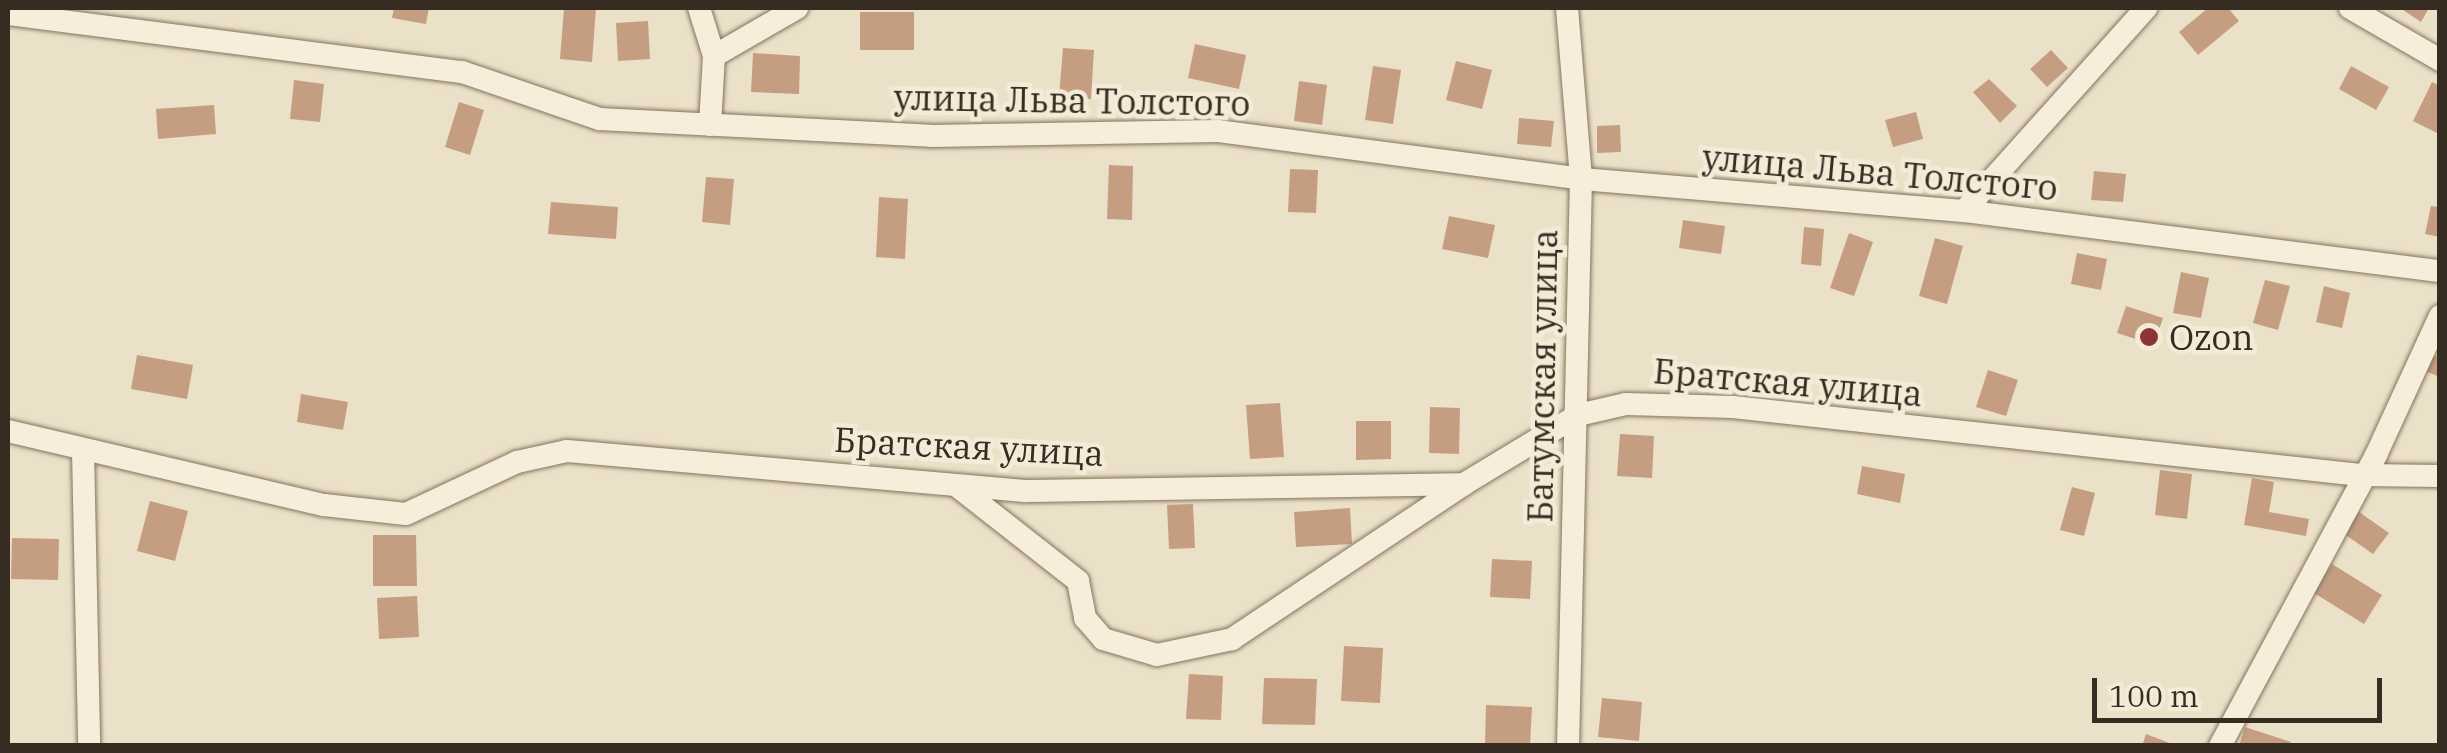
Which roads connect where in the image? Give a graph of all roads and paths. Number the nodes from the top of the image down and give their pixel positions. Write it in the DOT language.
graph roads {
  1 [pos="700,8"];
  2 [pos="796,8"];
  3 [pos="1567,8"];
  4 [pos="2146,8"];
  5 [pos="2350,8"];
  6 [pos="8,14"];
  7 [pos="714,56"];
  8 [pos="2440,60"];
  9 [pos="710,124"];
  10 [pos="1581,180"];
  11 [pos="1964,212"];
  12 [pos="2440,271"];
  13 [pos="2440,316"];
  14 [pos="1578,415"];
  15 [pos="8,431"];
  16 [pos="83,450"];
  17 [pos="2360,475"];
  18 [pos="2440,476"];
  19 [pos="954,484"];
  20 [pos="1464,484"];
  21 [pos="89,746"];
  22 [pos="1568,746"];
  23 [pos="2220,746"];
  1 -- 7 [label="street"];
  2 -- 7 [label="street"];
  3 -- 10 [label="street, Батумская улица"];
  4 -- 11 [label="street"];
  5 -- 8 [label="street"];
  6 -- 9 [label="street, улица Льва Толстого"];
  7 -- 9 [label="street"];
  9 -- 10 [label="street, улица Льва Толстого"];
  10 -- 11 [label="street, улица Льва Толстого"];
  10 -- 14 [label="street, Батумская улица"];
  11 -- 12 [label="street, улица Льва Толстого"];
  13 -- 17 [label="street"];
  14 -- 17 [label="street, Братская улица"];
  14 -- 20 [label="street, Братская улица"];
  14 -- 22 [label="street, Батумская улица"];
  15 -- 16 [label="street, Братская улица"];
  16 -- 19 [label="street, Братская улица"];
  16 -- 21 [label="street"];
  17 -- 18 [label="street, Братская улица"];
  17 -- 23 [label="street"];
  19 -- 20 [label="street, Братская улица"];
  19 -- 20 [label="street"];
}
